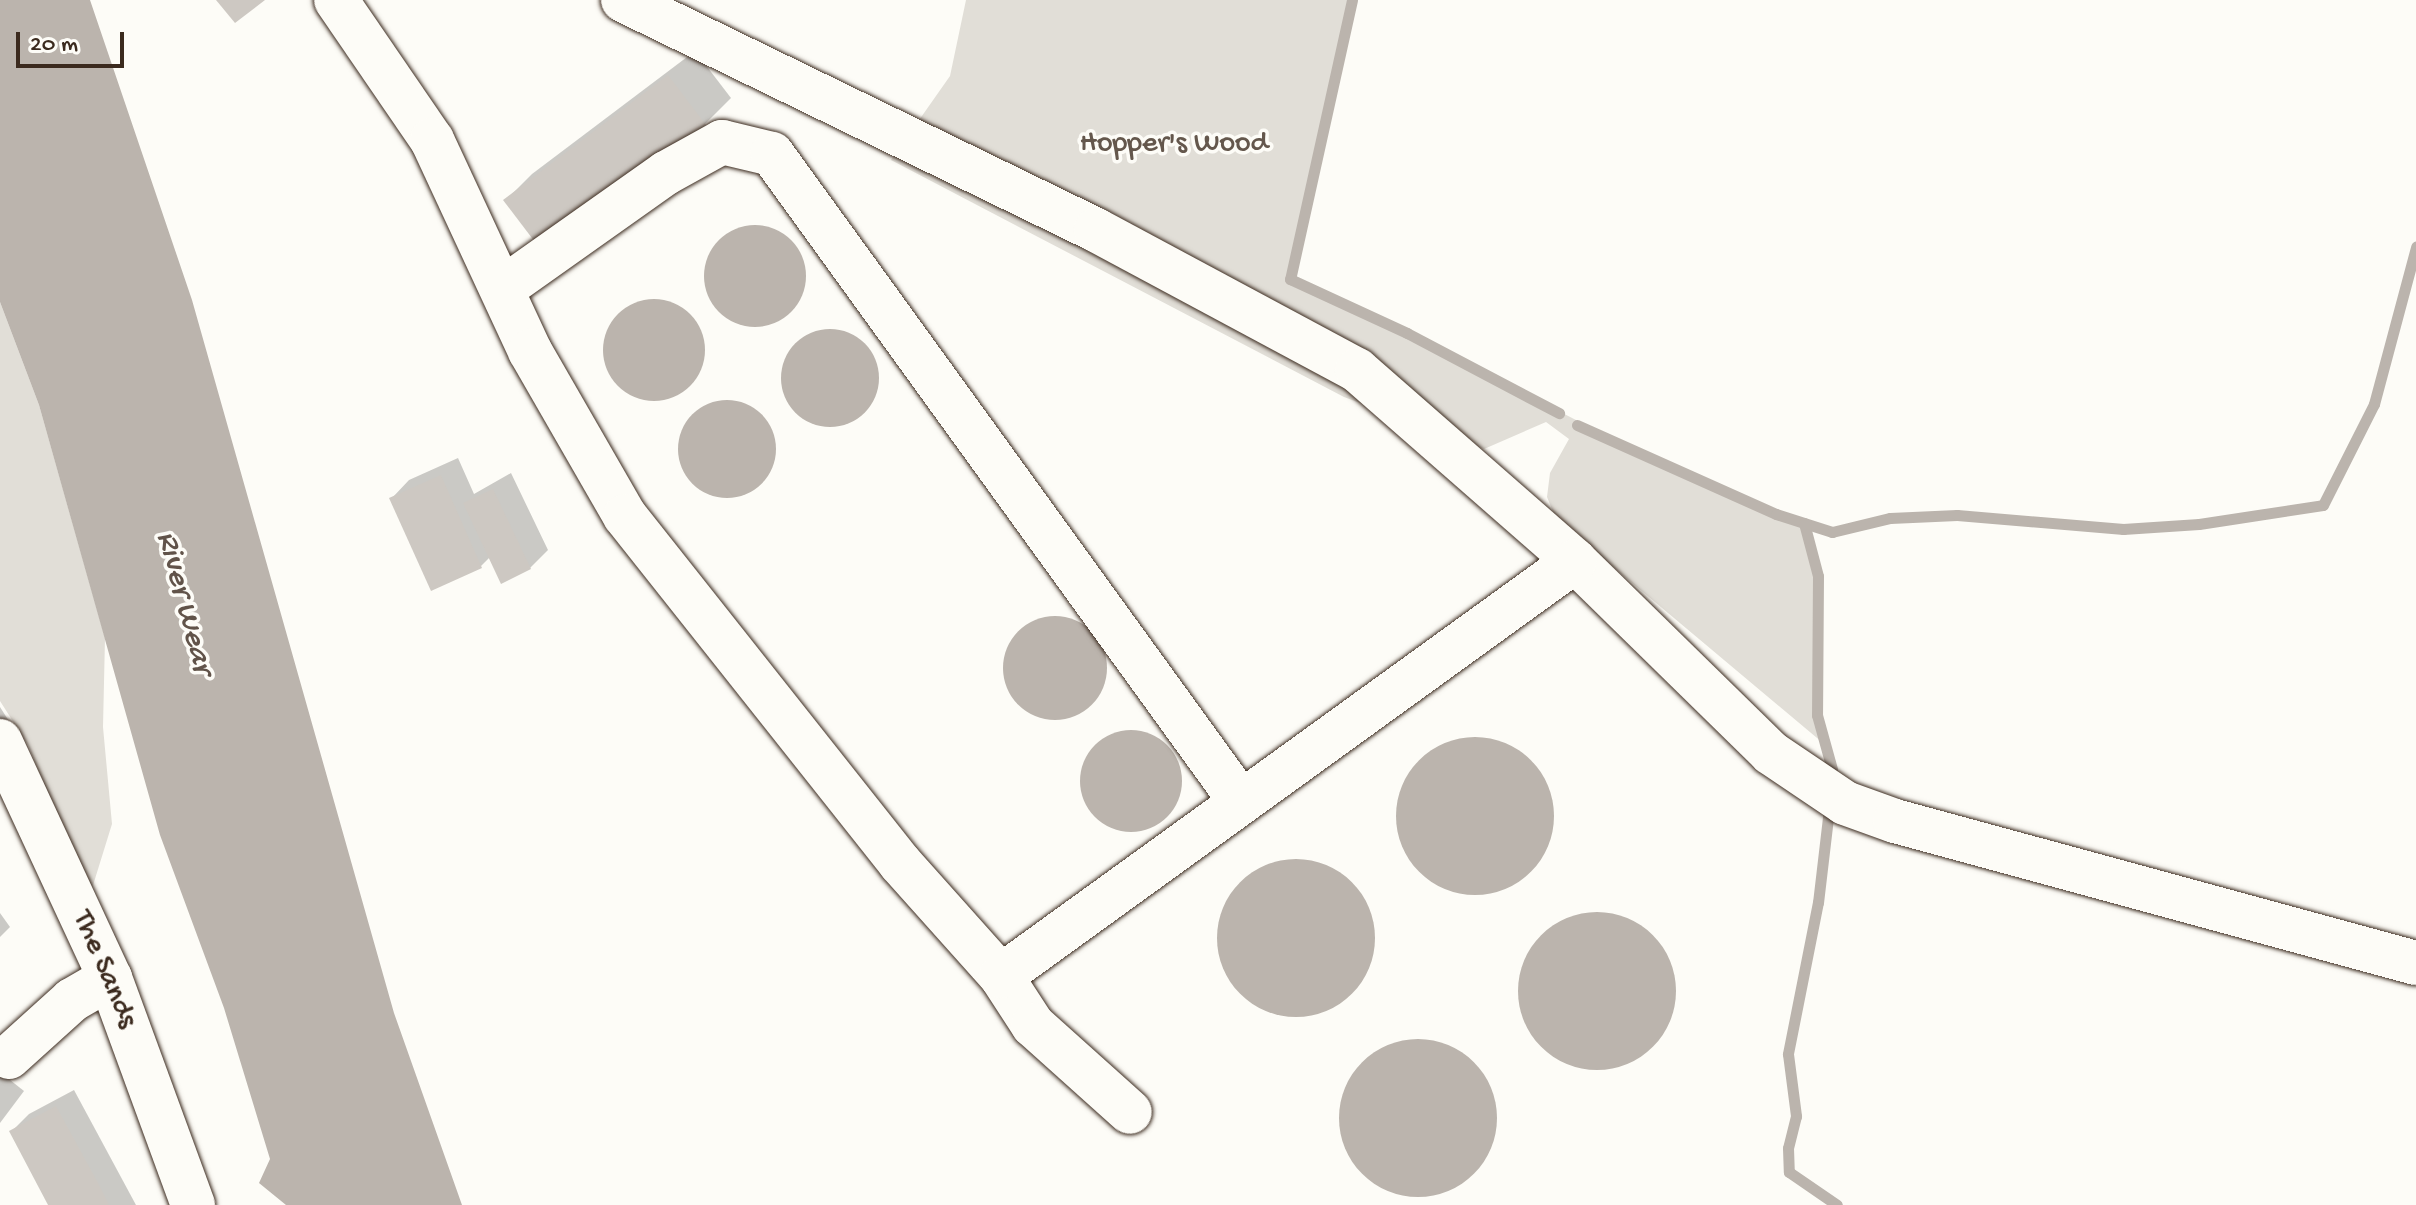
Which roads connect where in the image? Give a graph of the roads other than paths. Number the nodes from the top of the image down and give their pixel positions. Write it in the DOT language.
graph roads {
  1 [pos="336,0"];
  2 [pos="623,0"];
  3 [pos="502,289"];
  4 [pos="1575,561"];
  5 [pos="0,741"];
  6 [pos="1241,802"];
  7 [pos="14,806"];
  8 [pos="2416,963"];
  9 [pos="1001,976"];
  10 [pos="110,978"];
  11 [pos="9,1057"];
  12 [pos="1130,1112"];
  13 [pos="193,1205"];
  1 -- 3 [label="street"];
  2 -- 4 [label="street"];
  3 -- 6 [label="street"];
  3 -- 9 [label="street"];
  4 -- 6 [label="street"];
  4 -- 8 [label="street"];
  5 -- 7 [label="street, The Sands"];
  6 -- 9 [label="street"];
  7 -- 10 [label="street, The Sands"];
  9 -- 12 [label="street"];
  10 -- 11 [label="street"];
  10 -- 13 [label="street, The Sands"];
}
